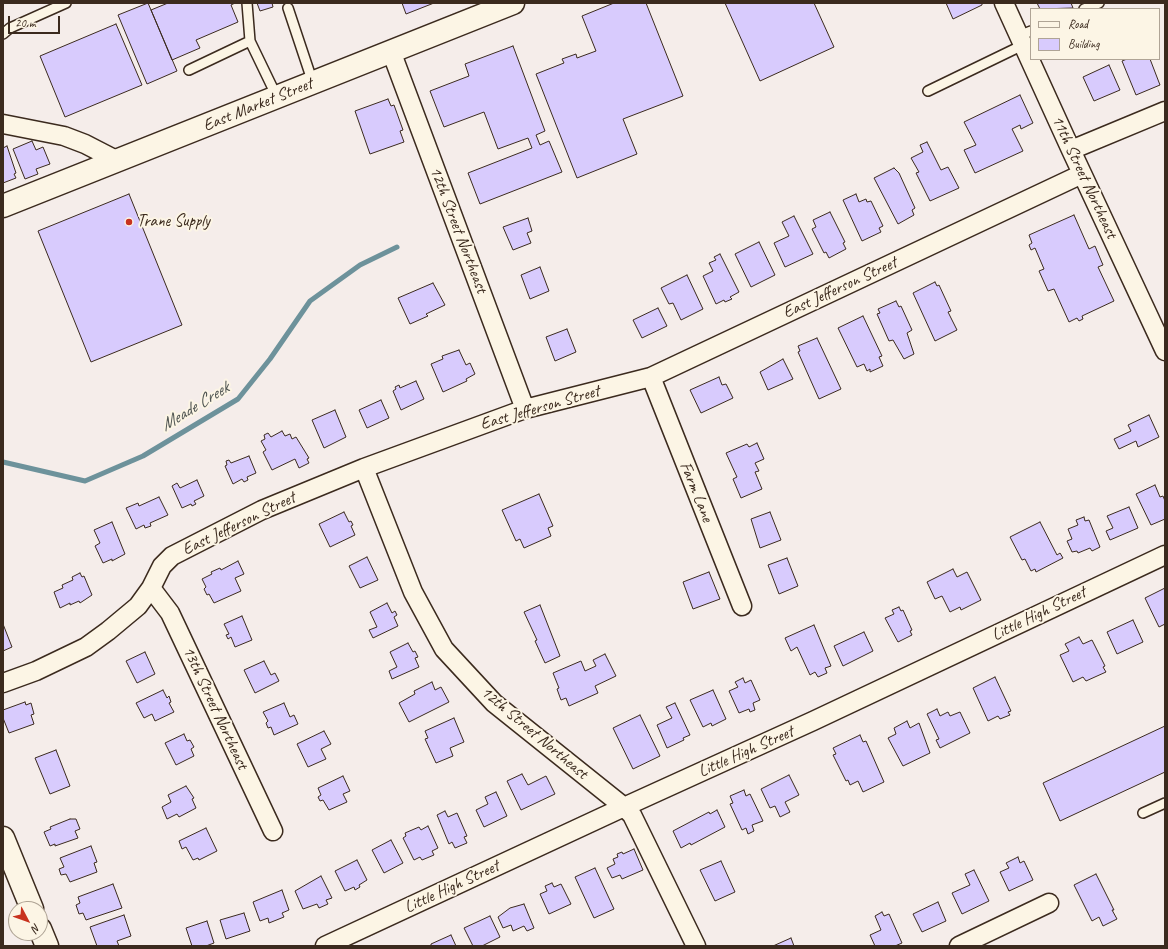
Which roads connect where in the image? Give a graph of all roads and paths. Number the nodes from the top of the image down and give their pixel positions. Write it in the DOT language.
graph roads {
  1 [pos="66,3"];
  2 [pos="247,3"];
  3 [pos="513,3"];
  4 [pos="1004,3"];
  5 [pos="1099,3"];
  6 [pos="288,8"];
  7 [pos="1086,8"];
  8 [pos="3,34"];
  9 [pos="1024,37"];
  10 [pos="250,41"];
  11 [pos="1030,51"];
  12 [pos="391,52"];
  13 [pos="1034,60"];
  14 [pos="189,70"];
  15 [pos="313,82"];
  16 [pos="928,91"];
  17 [pos="277,97"];
  18 [pos="1165,111"];
  19 [pos="3,124"];
  20 [pos="1071,150"];
  21 [pos="118,161"];
  22 [pos="1082,174"];
  23 [pos="3,206"];
  24 [pos="1165,351"];
  25 [pos="651,377"];
  26 [pos="525,409"];
  27 [pos="364,468"];
  28 [pos="1165,555"];
  29 [pos="151,588"];
  30 [pos="742,606"];
  31 [pos="3,683"];
  32 [pos="1165,802"];
  33 [pos="624,807"];
  34 [pos="1143,813"];
  35 [pos="273,831"];
  36 [pos="3,838"];
  37 [pos="29,901"];
  38 [pos="1049,903"];
  39 [pos="325,946"];
  40 [pos="696,946"];
  41 [pos="959,946"];
  1 -- 8 [label="lane"];
  2 -- 10 [label="lane"];
  3 -- 12 [label="main road, East Market Street"];
  4 -- 9 [label="street, 11th Street Northeast"];
  5 -- 7 [label="lane"];
  6 -- 15 [label="lane"];
  9 -- 11 [label="street, 11th Street Northeast"];
  9 -- 16 [label="lane"];
  10 -- 14 [label="lane"];
  10 -- 17 [label="lane"];
  12 -- 15 [label="main road, East Market Street"];
  12 -- 26 [label="street, 12th Street Northeast"];
  13 -- 20 [label="street, 11th Street Northeast"];
  15 -- 17 [label="main road, East Market Street"];
  17 -- 21 [label="main road, East Market Street"];
  18 -- 20 [label="street"];
  19 -- 21 [label="street"];
  20 -- 22 [label="street, 11th Street Northeast"];
  21 -- 23 [label="main road, East Market Street"];
  22 -- 24 [label="street, 11th Street Northeast"];
  22 -- 25 [label="street, East Jefferson Street"];
  25 -- 26 [label="street, East Jefferson Street"];
  25 -- 30 [label="street, Farm Lane"];
  26 -- 27 [label="street, East Jefferson Street"];
  27 -- 29 [label="street, East Jefferson Street"];
  27 -- 33 [label="street, 12th Street Northeast"];
  28 -- 33 [label="street, Little High Street"];
  29 -- 31 [label="street, East Jefferson Street"];
  29 -- 35 [label="street, 13th Street Northeast"];
  32 -- 34 [label="lane"];
  33 -- 39 [label="street, Little High Street"];
  33 -- 40 [label="street, 12th Street Northeast"];
  36 -- 37 [label="main road"];
  38 -- 41 [label="street"];
}
